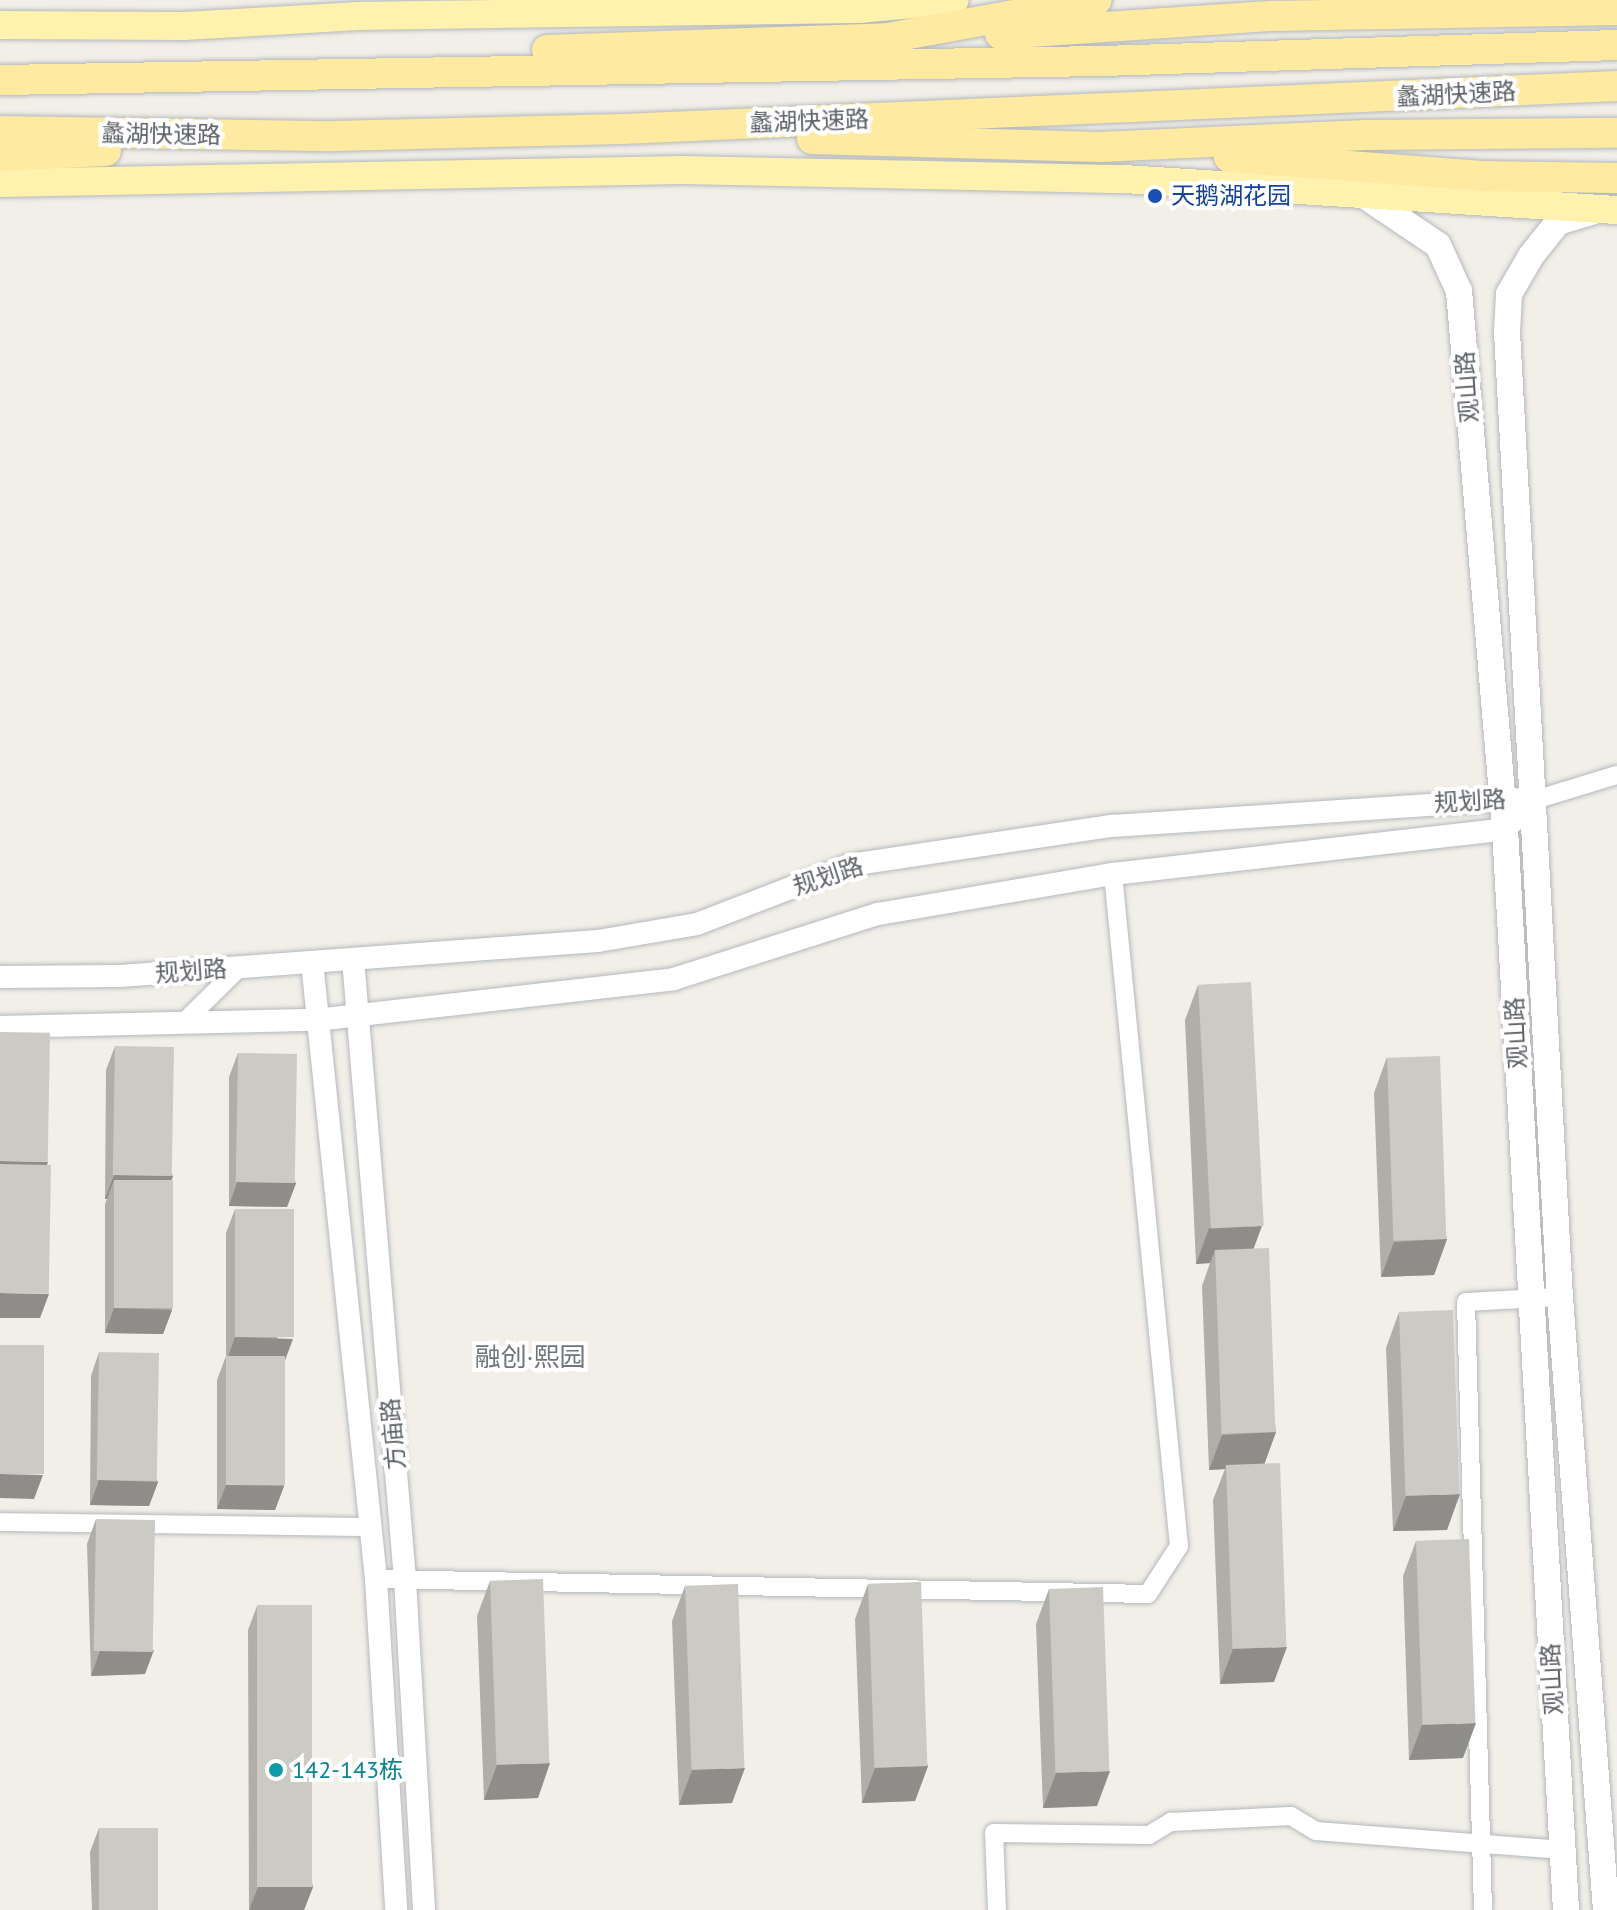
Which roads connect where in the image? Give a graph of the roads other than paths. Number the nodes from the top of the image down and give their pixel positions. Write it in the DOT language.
graph roads {
  1 [pos="955,0"];
  2 [pos="1097,0"];
  3 [pos="1617,10"];
  4 [pos="0,25"];
  5 [pos="887,38"];
  6 [pos="1617,45"];
  7 [pos="0,64"];
  8 [pos="265,75"];
  9 [pos="200,79"];
  10 [pos="0,80"];
  11 [pos="1617,86"];
  12 [pos="622,129"];
  13 [pos="0,131"];
  14 [pos="1617,133"];
  15 [pos="333,136"];
  16 [pos="1099,147"];
  17 [pos="0,156"];
  18 [pos="1617,178"];
  19 [pos="0,183"];
  20 [pos="1368,198"];
  21 [pos="1605,211"];
  22 [pos="1617,775"];
  23 [pos="1499,798"];
  24 [pos="1535,800"];
  25 [pos="1505,829"];
  26 [pos="1113,874"];
  27 [pos="353,959"];
  28 [pos="312,962"];
  29 [pos="239,968"];
  30 [pos="0,977"];
  31 [pos="357,1017"];
  32 [pos="316,1020"];
  33 [pos="182,1024"];
  34 [pos="0,1027"];
  35 [pos="1560,1297"];
  36 [pos="1529,1299"];
  37 [pos="0,1522"];
  38 [pos="371,1527"];
  39 [pos="376,1579"];
  40 [pos="405,1580"];
  41 [pos="1479,1846"];
  42 [pos="1563,1850"];
  43 [pos="396,1910"];
  44 [pos="424,1910"];
  45 [pos="997,1910"];
  46 [pos="1483,1910"];
  47 [pos="1566,1910"];
  48 [pos="1606,1910"];
  1 -- 4 [label="main road"];
  2 -- 5 [label="highway"];
  3 -- 5 [label="highway"];
  5 -- 8 [label="highway"];
  6 -- 8 [label="highway, 蠡湖快速路"];
  7 -- 9 [label="highway"];
  8 -- 9 [label="highway, 蠡湖快速路"];
  9 -- 10 [label="highway, 蠡湖快速路"];
  11 -- 12 [label="highway, 蠡湖快速路"];
  12 -- 15 [label="highway, 蠡湖快速路"];
  12 -- 16 [label="highway"];
  13 -- 15 [label="highway, 蠡湖快速路"];
  14 -- 16 [label="highway"];
  15 -- 17 [label="highway"];
  16 -- 18 [label="highway"];
  19 -- 20 [label="main road"];
  20 -- 21 [label="main road"];
  20 -- 23 [label="main road, 观山路"];
  21 -- 24 [label="main road, 观山路"];
  22 -- 24 [label="street"];
  23 -- 24 [label="street, 规划路"];
  23 -- 25 [label="main road, 观山路"];
  23 -- 27 [label="street, 规划路"];
  24 -- 25 [label="street, 规划路"];
  24 -- 35 [label="main road, 观山路"];
  25 -- 26 [label="street, 规划路"];
  25 -- 36 [label="main road, 观山路"];
  26 -- 31 [label="street, 规划路"];
  26 -- 40 [label="street"];
  27 -- 28 [label="street, 规划路"];
  27 -- 31 [label="street, 方庙路"];
  28 -- 29 [label="street, 规划路"];
  28 -- 32 [label="street, 方庙路"];
  29 -- 30 [label="street, 规划路"];
  29 -- 33 [label="street"];
  31 -- 32 [label="street, 规划路"];
  31 -- 40 [label="street, 方庙路"];
  32 -- 33 [label="street, 规划路"];
  32 -- 38 [label="street, 方庙路"];
  33 -- 34 [label="street, 规划路"];
  35 -- 36 [label="street"];
  35 -- 48 [label="main road, 观山路"];
  36 -- 41 [label="street"];
  36 -- 42 [label="main road, 观山路"];
  37 -- 38 [label="street"];
  38 -- 39 [label="street, 方庙路"];
  39 -- 40 [label="street"];
  39 -- 43 [label="street, 方庙路"];
  40 -- 44 [label="street, 方庙路"];
  41 -- 42 [label="street"];
  41 -- 45 [label="street"];
  41 -- 46 [label="street"];
  42 -- 47 [label="main road, 观山路"];
}
